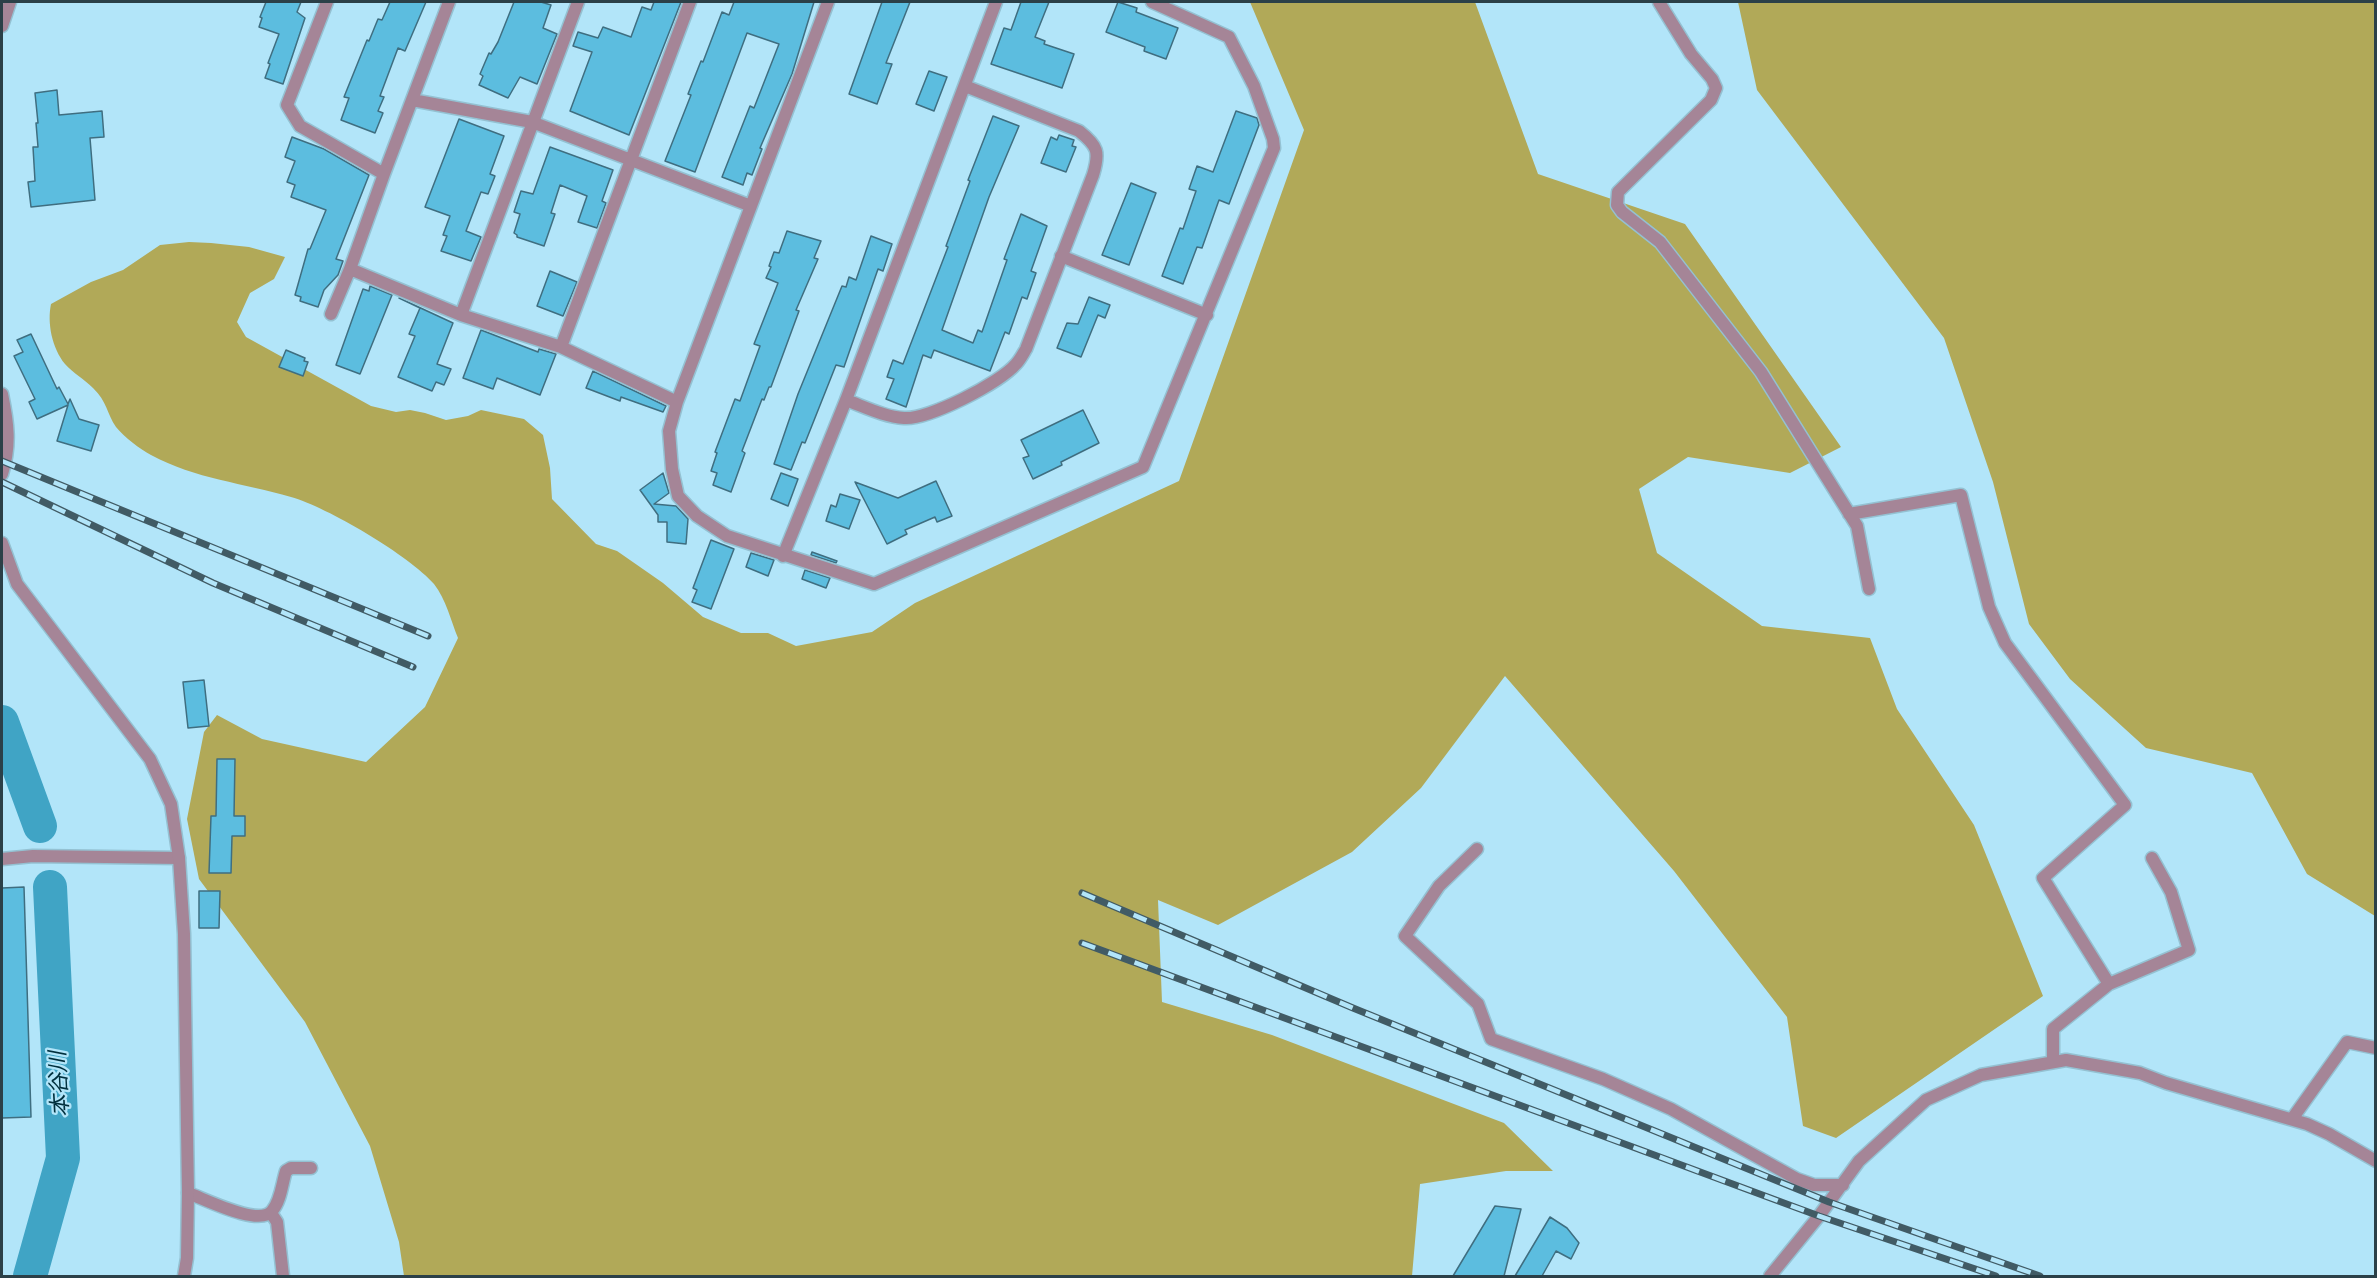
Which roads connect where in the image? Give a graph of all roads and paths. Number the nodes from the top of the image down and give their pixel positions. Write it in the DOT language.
graph roads {
  1 [pos="10,2"];
  2 [pos="327,2"];
  3 [pos="449,2"];
  4 [pos="578,2"];
  5 [pos="690,2"];
  6 [pos="828,2"];
  7 [pos="996,2"];
  8 [pos="1152,2"];
  9 [pos="1659,2"];
  10 [pos="2,26"];
  11 [pos="965,86"];
  12 [pos="412,100"];
  13 [pos="532,122"];
  14 [pos="630,159"];
  15 [pos="384,174"];
  16 [pos="751,206"];
  17 [pos="1061,256"];
  18 [pos="350,269"];
  19 [pos="331,314"];
  20 [pos="461,315"];
  21 [pos="1207,315"];
  22 [pos="561,347"];
  23 [pos="2,394"];
  24 [pos="846,400"];
  25 [pos="677,402"];
  26 [pos="2,474"];
  27 [pos="1849,514"];
  28 [pos="2,543"];
  29 [pos="783,556"];
  30 [pos="1869,589"];
  31 [pos="1477,849"];
  32 [pos="179,858"];
  33 [pos="2152,858"];
  34 [pos="2,859"];
  35 [pos="2109,984"];
  36 [pos="2376,1048"];
  37 [pos="2053,1062"];
  38 [pos="2292,1119"];
  39 [pos="2376,1161"];
  40 [pos="310,1167"];
  41 [pos="1843,1185"];
  42 [pos="188,1193"];
  43 [pos="271,1213"];
  44 [pos="184,1276"];
  45 [pos="283,1276"];
  46 [pos="1770,1276"];
  1 -- 10 [label="street"];
  2 -- 15 [label="street"];
  3 -- 12 [label="street"];
  4 -- 13 [label="street"];
  5 -- 14 [label="street"];
  6 -- 16 [label="street"];
  7 -- 11 [label="street"];
  8 -- 21 [label="street"];
  9 -- 27 [label="street"];
  11 -- 17 [label="street"];
  11 -- 24 [label="street"];
  12 -- 13 [label="street"];
  12 -- 15 [label="street"];
  13 -- 14 [label="street"];
  13 -- 20 [label="street"];
  14 -- 16 [label="street"];
  14 -- 22 [label="street"];
  15 -- 18 [label="street"];
  16 -- 25 [label="street"];
  17 -- 21 [label="street"];
  17 -- 24 [label="street"];
  18 -- 19 [label="street"];
  18 -- 20 [label="street"];
  20 -- 22 [label="street"];
  21 -- 29 [label="street"];
  22 -- 25 [label="street"];
  23 -- 26 [label="street"];
  24 -- 29 [label="street"];
  25 -- 29 [label="street"];
  27 -- 30 [label="street"];
  27 -- 35 [label="street"];
  28 -- 32 [label="street"];
  31 -- 41 [label="street"];
  32 -- 34 [label="street"];
  32 -- 42 [label="street"];
  33 -- 35 [label="street"];
  35 -- 37 [label="street"];
  36 -- 38 [label="street"];
  37 -- 38 [label="street"];
  37 -- 41 [label="street"];
  38 -- 39 [label="street"];
  40 -- 43 [label="street"];
  41 -- 46 [label="street"];
  42 -- 43 [label="street"];
  42 -- 44 [label="street"];
  43 -- 45 [label="street"];
}
